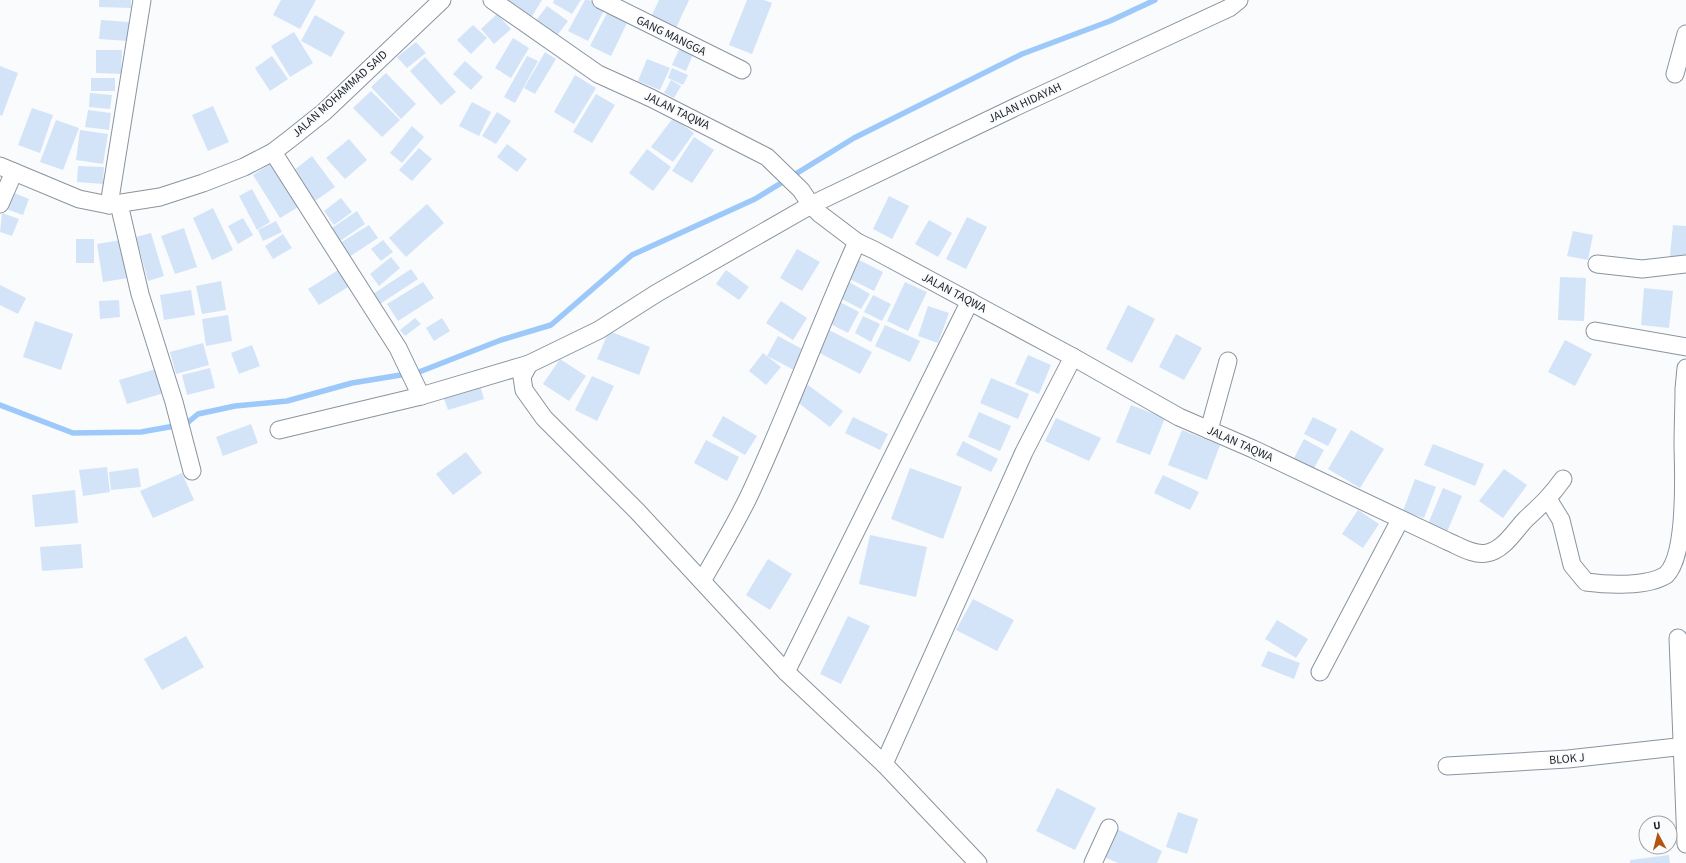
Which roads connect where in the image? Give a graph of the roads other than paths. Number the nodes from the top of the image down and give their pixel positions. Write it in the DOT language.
graph roads {
  1 [pos="142,0"];
  2 [pos="442,0"];
  3 [pos="492,0"];
  4 [pos="601,0"];
  5 [pos="1239,0"];
  6 [pos="1686,34"];
  7 [pos="742,70"];
  8 [pos="1675,74"];
  9 [pos="273,152"];
  10 [pos="7,169"];
  11 [pos="0,204"];
  12 [pos="114,204"];
  13 [pos="811,205"];
  14 [pos="857,242"];
  15 [pos="1597,264"];
  16 [pos="1686,264"];
  17 [pos="970,301"];
  18 [pos="1595,332"];
  19 [pos="1686,347"];
  20 [pos="1073,356"];
  21 [pos="1228,362"];
  22 [pos="529,364"];
  23 [pos="1686,368"];
  24 [pos="419,389"];
  25 [pos="279,430"];
  26 [pos="1209,430"];
  27 [pos="1686,470"];
  28 [pos="192,472"];
  29 [pos="1563,478"];
  30 [pos="1548,499"];
  31 [pos="1400,520"];
  32 [pos="702,581"];
  33 [pos="1678,638"];
  34 [pos="786,672"];
  35 [pos="1320,672"];
  36 [pos="1684,746"];
  37 [pos="884,764"];
  38 [pos="1448,766"];
  39 [pos="1109,828"];
  40 [pos="1686,844"];
  41 [pos="978,863"];
  42 [pos="1093,863"];
  1 -- 12 [label="street"];
  2 -- 9 [label="street, JALAN MOHAMMAD SAID"];
  3 -- 13 [label="street, JALAN TAQWA"];
  4 -- 7 [label="street, GANG MANGGA"];
  5 -- 13 [label="street, JALAN HIDAYAH"];
  6 -- 8 [label="street"];
  9 -- 12 [label="street, JALAN MOHAMMAD SAID"];
  9 -- 24 [label="street"];
  10 -- 11 [label="street"];
  10 -- 12 [label="street, JALAN MOHAMMAD SAID"];
  12 -- 28 [label="street"];
  13 -- 14 [label="street, JALAN TAQWA"];
  13 -- 22 [label="street, JALAN HIDAYAH"];
  14 -- 17 [label="street, JALAN TAQWA"];
  14 -- 32 [label="street"];
  15 -- 16 [label="street"];
  17 -- 20 [label="street, JALAN TAQWA"];
  17 -- 34 [label="street"];
  18 -- 19 [label="street"];
  20 -- 26 [label="street, JALAN TAQWA"];
  20 -- 37 [label="street"];
  21 -- 26 [label="street"];
  22 -- 24 [label="street, JALAN HIDAYAH"];
  22 -- 32 [label="street"];
  23 -- 27 [label="street"];
  24 -- 25 [label="street, JALAN HIDAYAH"];
  26 -- 31 [label="street, JALAN TAQWA"];
  27 -- 30 [label="street"];
  29 -- 30 [label="street, JALAN TAQWA"];
  30 -- 31 [label="street, JALAN TAQWA"];
  31 -- 35 [label="street"];
  32 -- 34 [label="street"];
  33 -- 36 [label="street"];
  34 -- 37 [label="street"];
  36 -- 38 [label="street, BLOK J"];
  36 -- 40 [label="street"];
  37 -- 41 [label="street"];
  39 -- 42 [label="street"];
}
